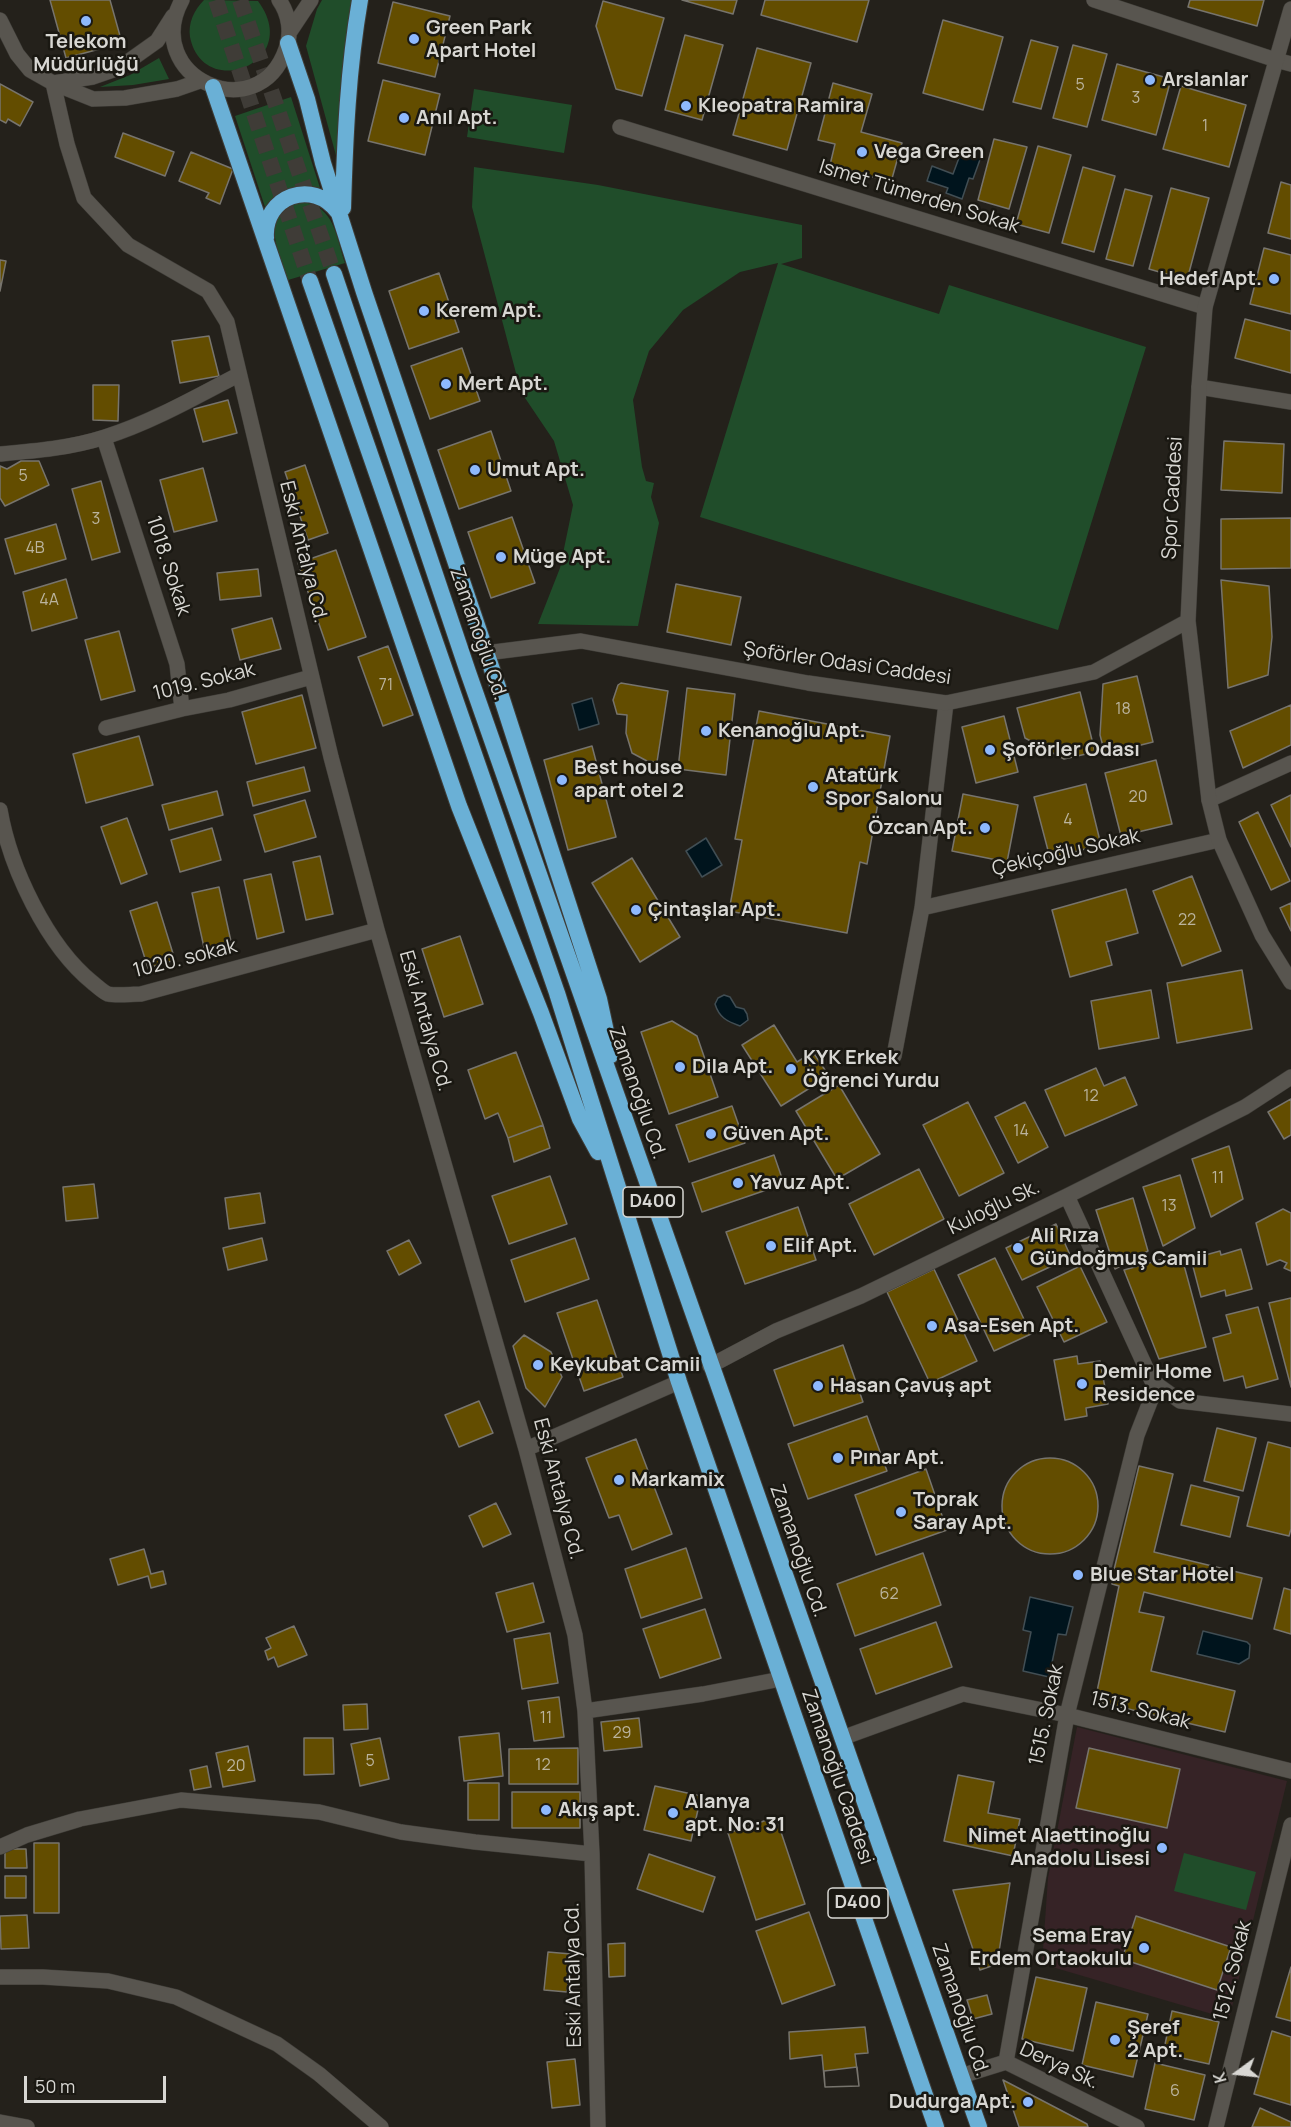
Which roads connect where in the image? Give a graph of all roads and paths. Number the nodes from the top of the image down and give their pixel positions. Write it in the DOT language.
graph roads {
  1 [pos="279,0"];
  2 [pos="310,0"];
  3 [pos="360,0"];
  4 [pos="1094,0"];
  5 [pos="181,2"];
  6 [pos="1291,9"];
  7 [pos="0,20"];
  8 [pos="289,38"];
  9 [pos="17,54"];
  10 [pos="0,55"];
  11 [pos="1284,62"];
  12 [pos="53,83"];
  13 [pos="206,84"];
  14 [pos="620,127"];
  15 [pos="342,220"];
  16 [pos="267,242"];
  17 [pos="334,274"];
  18 [pos="310,281"];
  19 [pos="1205,308"];
  20 [pos="238,375"];
  21 [pos="1199,387"];
  22 [pos="1291,402"];
  23 [pos="104,438"];
  24 [pos="0,454"];
  25 [pos="1188,621"];
  26 [pos="486,652"];
  27 [pos="311,676"];
  28 [pos="946,703"];
  29 [pos="182,709"];
  30 [pos="106,728"];
  31 [pos="1291,763"];
  32 [pos="1209,800"];
  33 [pos="0,810"];
  34 [pos="1219,840"];
  35 [pos="922,908"];
  36 [pos="377,930"];
  37 [pos="1291,982"];
  38 [pos="894,1056"];
  39 [pos="1291,1077"];
  40 [pos="629,1135"];
  41 [pos="615,1181"];
  42 [pos="1067,1196"];
  43 [pos="710,1366"];
  44 [pos="679,1382"];
  45 [pos="1157,1384"];
  46 [pos="1291,1414"];
  47 [pos="526,1449"];
  48 [pos="781,1679"];
  49 [pos="585,1711"];
  50 [pos="1067,1715"];
  51 [pos="842,1738"];
  52 [pos="1291,1771"];
  53 [pos="1291,1825"];
  54 [pos="0,1847"];
  55 [pos="592,1854"];
  56 [pos="0,1977"];
  57 [pos="1006,2062"];
  58 [pos="961,2076"];
  59 [pos="0,2122"];
  60 [pos="27,2127"];
  61 [pos="381,2127"];
  62 [pos="598,2127"];
  63 [pos="936,2127"];
  64 [pos="979,2127"];
  65 [pos="1137,2127"];
  66 [pos="1216,2127"];
  1 -- 8 [label="street"];
  2 -- 8 [label="street"];
  3 -- 15 [label="highway"];
  4 -- 11 [label="street"];
  5 -- 12 [label="street"];
  5 -- 13 [label="street"];
  6 -- 11 [label="street, Spor Caddesi"];
  7 -- 9 [label="street"];
  8 -- 13 [label="street"];
  8 -- 15 [label="highway"];
  9 -- 10 [label="street"];
  9 -- 12 [label="street"];
  11 -- 19 [label="street, Spor Caddesi"];
  12 -- 13 [label="street"];
  12 -- 20 [label="street, Eski Antalya Cd."];
  13 -- 16 [label="highway"];
  14 -- 19 [label="street, Ismet Tümerden Sokak"];
  15 -- 16 [label="highway"];
  15 -- 26 [label="highway"];
  16 -- 41 [label="highway"];
  17 -- 40 [label="highway, Zamanoğlu Cd. / D400"];
  18 -- 41 [label="highway, D400"];
  19 -- 21 [label="street, Spor Caddesi"];
  20 -- 23 [label="street"];
  20 -- 27 [label="street, Eski Antalya Cd."];
  21 -- 22 [label="street"];
  21 -- 25 [label="street, Spor Caddesi"];
  23 -- 24 [label="street"];
  23 -- 29 [label="street, 1018. Sokak"];
  25 -- 28 [label="street, Şoförler Odasi Caddesi"];
  25 -- 32 [label="street, Spor Caddesi"];
  26 -- 28 [label="street, Şoförler Odasi Caddesi"];
  26 -- 40 [label="highway"];
  27 -- 29 [label="street, 1019. Sokak"];
  27 -- 36 [label="street, Eski Antalya Cd."];
  28 -- 35 [label="street"];
  29 -- 30 [label="street, 1019. Sokak"];
  31 -- 32 [label="street"];
  32 -- 34 [label="street, Spor Caddesi"];
  33 -- 36 [label="street, 1020. sokak"];
  34 -- 35 [label="street, Çekiçoğlu Sokak"];
  34 -- 37 [label="street, Spor Caddesi"];
  35 -- 38 [label="street"];
  36 -- 47 [label="street, Eski Antalya Cd."];
  39 -- 42 [label="street, Kuloğlu Sk."];
  40 -- 43 [label="highway, Zamanoğlu Cd. / D400"];
  41 -- 44 [label="highway, D400"];
  42 -- 43 [label="street, Kuloğlu Sk."];
  42 -- 45 [label="street"];
  43 -- 51 [label="highway, Zamanoğlu Cd. / D400"];
  44 -- 47 [label="street"];
  44 -- 48 [label="highway, D400"];
  45 -- 46 [label="street"];
  45 -- 50 [label="street, 1515. Sokak"];
  47 -- 49 [label="street, Eski Antalya Cd."];
  48 -- 49 [label="street"];
  48 -- 63 [label="highway, Zamanoğlu Caddesi / D400"];
  49 -- 55 [label="street, Eski Antalya Cd."];
  50 -- 51 [label="street, 1513. Sokak"];
  50 -- 52 [label="street, 1513. Sokak"];
  50 -- 57 [label="street, 1515. Sokak"];
  51 -- 58 [label="highway, Zamanoğlu Cd. / D400"];
  53 -- 66 [label="street, 1512. Sokak"];
  54 -- 55 [label="street"];
  55 -- 62 [label="street, Eski Antalya Cd."];
  56 -- 61 [label="street"];
  57 -- 58 [label="street, Derya Sk."];
  57 -- 65 [label="street, Derya Sk."];
  58 -- 64 [label="highway, Zamanoğlu Cd. / D400"];
  59 -- 60 [label="street"];
}
